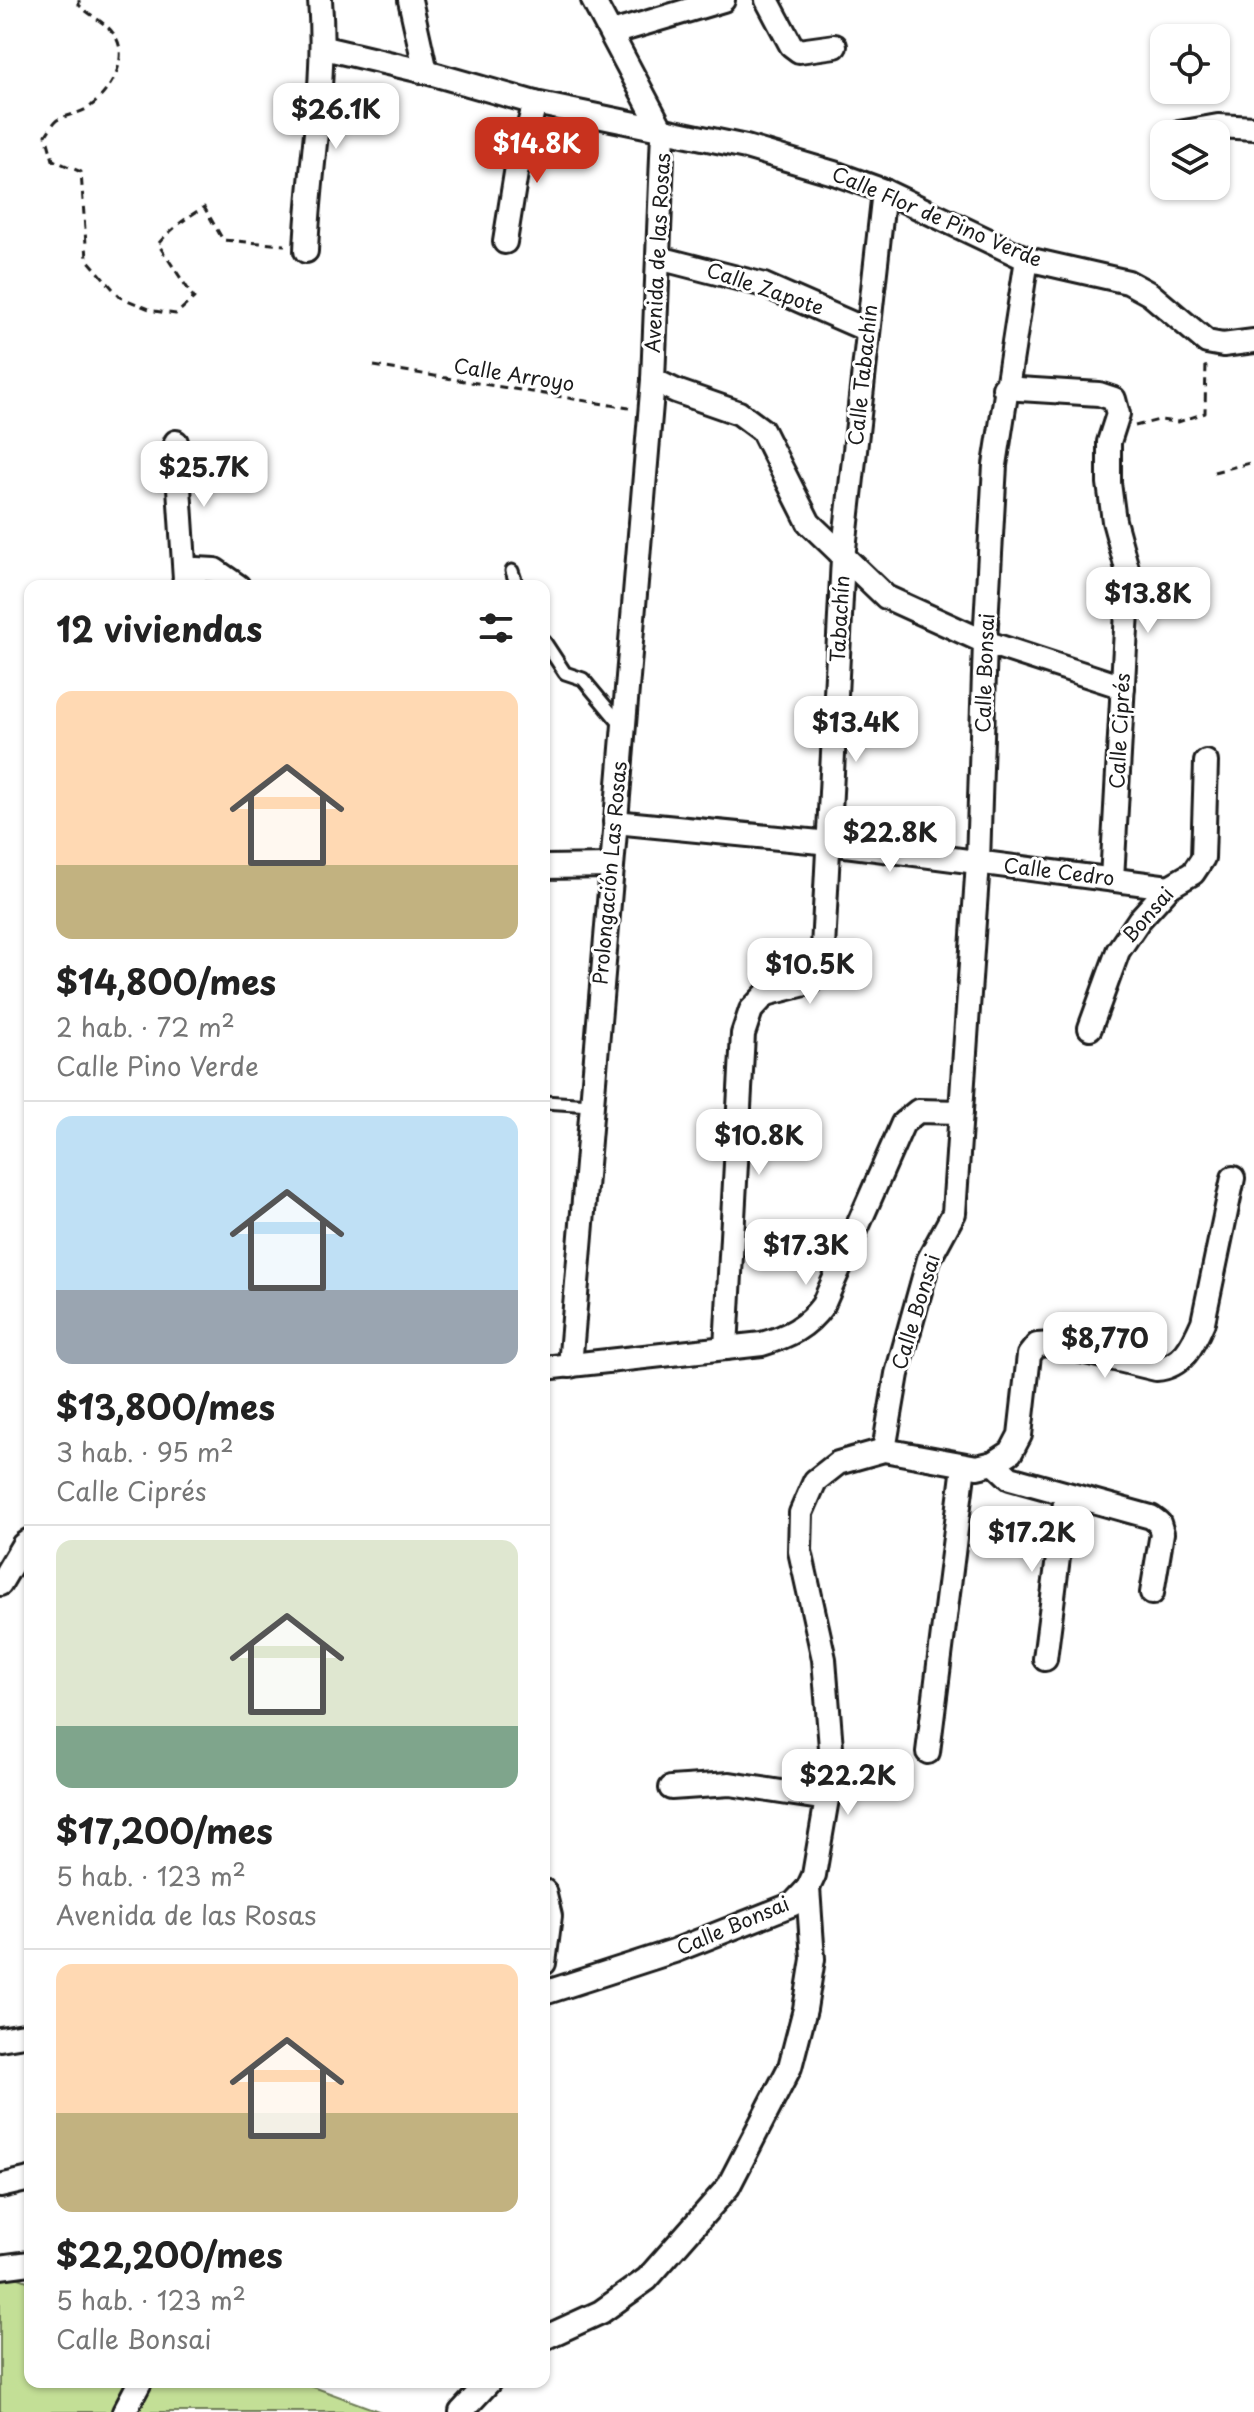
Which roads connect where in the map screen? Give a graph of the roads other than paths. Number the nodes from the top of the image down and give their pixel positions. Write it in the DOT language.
graph roads {
  1 [pos="320,0"];
  2 [pos="410,0"];
  3 [pos="593,0"];
  4 [pos="723,0"];
  5 [pos="767,0"];
  6 [pos="612,33"];
  7 [pos="835,46"];
  8 [pos="324,48"];
  9 [pos="426,72"];
  10 [pos="535,103"];
  11 [pos="1230,127"];
  12 [pos="1254,128"];
  13 [pos="663,132"];
  14 [pos="884,191"];
  15 [pos="505,242"];
  16 [pos="306,251"];
  17 [pos="659,258"];
  18 [pos="1027,259"];
  19 [pos="867,330"];
  20 [pos="1254,341"];
  21 [pos="653,380"];
  22 [pos="1004,388"];
  23 [pos="176,442"];
  24 [pos="843,558"];
  25 [pos="512,571"];
  26 [pos="184,580"];
  27 [pos="186,580"];
  28 [pos="229,580"];
  29 [pos="515,580"];
  30 [pos="985,642"];
  31 [pos="550,650"];
  32 [pos="1123,687"];
  33 [pos="622,727"];
  34 [pos="1206,762"];
  35 [pos="615,822"];
  36 [pos="830,843"];
  37 [pos="978,862"];
  38 [pos="611,866"];
  39 [pos="550,867"];
  40 [pos="1112,879"];
  41 [pos="1169,887"];
  42 [pos="1090,1028"];
  43 [pos="550,1102"];
  44 [pos="591,1105"];
  45 [pos="961,1112"];
  46 [pos="1233,1178"];
  47 [pos="726,1348"];
  48 [pos="570,1366"];
  49 [pos="550,1368"];
  50 [pos="884,1450"];
  51 [pos="994,1463"];
  52 [pos="964,1466"];
  53 [pos="1066,1495"];
  54 [pos="24,1544"];
  55 [pos="0,1584"];
  56 [pos="1152,1593"];
  57 [pos="1045,1659"];
  58 [pos="928,1752"];
  59 [pos="671,1788"];
  60 [pos="827,1799"];
  61 [pos="808,1888"];
  62 [pos="550,1991"];
  63 [pos="24,2035"];
  64 [pos="0,2039"];
  65 [pos="24,2180"];
  66 [pos="0,2186"];
  67 [pos="24,2264"];
  68 [pos="0,2267"];
  69 [pos="550,2335"];
  70 [pos="137,2388"];
  71 [pos="483,2388"];
  72 [pos="124,2412"];
  73 [pos="461,2412"];
  1 -- 8 [label="street"];
  2 -- 9 [label="street"];
  3 -- 6 [label="street, Avenida de las Rosas"];
  4 -- 6 [label="street"];
  5 -- 7 [label="street"];
  6 -- 13 [label="street, Avenida de las Rosas"];
  8 -- 9 [label="street, Calle Flor de Pino Verde"];
  8 -- 16 [label="street"];
  9 -- 10 [label="street, Calle Flor de Pino Verde"];
  10 -- 13 [label="street, Calle Flor de Pino Verde"];
  10 -- 15 [label="street"];
  11 -- 12 [label="street"];
  13 -- 14 [label="street, Calle Flor de Pino Verde"];
  13 -- 17 [label="street, Avenida de las Rosas"];
  14 -- 18 [label="street, Calle Flor de Pino Verde"];
  14 -- 19 [label="street, Calle Tabachín"];
  17 -- 19 [label="street, Calle Zapote"];
  17 -- 21 [label="street, Avenida de las Rosas"];
  18 -- 20 [label="street, Calle Flor de Pino Verde"];
  18 -- 22 [label="street, Calle Bonsai"];
  19 -- 24 [label="street, Calle Tabachín"];
  21 -- 24 [label="street, Avenida de las Rosas"];
  21 -- 33 [label="street, Prolongación Las Rosas"];
  22 -- 30 [label="street, Calle Bonsai"];
  22 -- 32 [label="street, Calle Ciprés"];
  23 -- 26 [label="street"];
  24 -- 30 [label="street, Avenida de las Rosas"];
  24 -- 36 [label="street, Tabachín"];
  25 -- 29 [label="lane"];
  27 -- 28 [label="street"];
  30 -- 32 [label="street, Avenida de las Rosas"];
  30 -- 37 [label="street, Calle Bonsai"];
  31 -- 33 [label="lane"];
  32 -- 40 [label="street, Calle Ciprés"];
  33 -- 35 [label="street, Prolongación Las Rosas"];
  34 -- 41 [label="street, Bonsai"];
  35 -- 36 [label="street, Calle Cedro"];
  35 -- 38 [label="street, Prolongación Las Rosas"];
  36 -- 37 [label="street, Calle Cedro"];
  36 -- 47 [label="street, Tabachín"];
  37 -- 40 [label="street, Calle Cedro"];
  37 -- 45 [label="street, Calle Bonsai"];
  38 -- 39 [label="street"];
  38 -- 44 [label="street, Prolongación Las Rosas"];
  40 -- 41 [label="street, Calle Cedro"];
  41 -- 42 [label="street, Bonsai"];
  43 -- 44 [label="lane"];
  44 -- 48 [label="street, Prolongación Las Rosas"];
  45 -- 47 [label="street"];
  45 -- 50 [label="street, Calle Bonsai"];
  46 -- 51 [label="street"];
  47 -- 48 [label="street"];
  48 -- 49 [label="street"];
  50 -- 52 [label="street"];
  50 -- 60 [label="street, Calle Bonsai"];
  51 -- 52 [label="street"];
  51 -- 53 [label="street"];
  52 -- 58 [label="street"];
  53 -- 56 [label="street"];
  53 -- 57 [label="street"];
  54 -- 55 [label="street"];
  59 -- 60 [label="street"];
  60 -- 61 [label="street, Calle Bonsai"];
  61 -- 62 [label="street, Calle Bonsai"];
  61 -- 69 [label="street"];
  63 -- 64 [label="street"];
  65 -- 66 [label="street"];
  67 -- 68 [label="street"];
  70 -- 72 [label="street"];
  71 -- 73 [label="street"];
}
